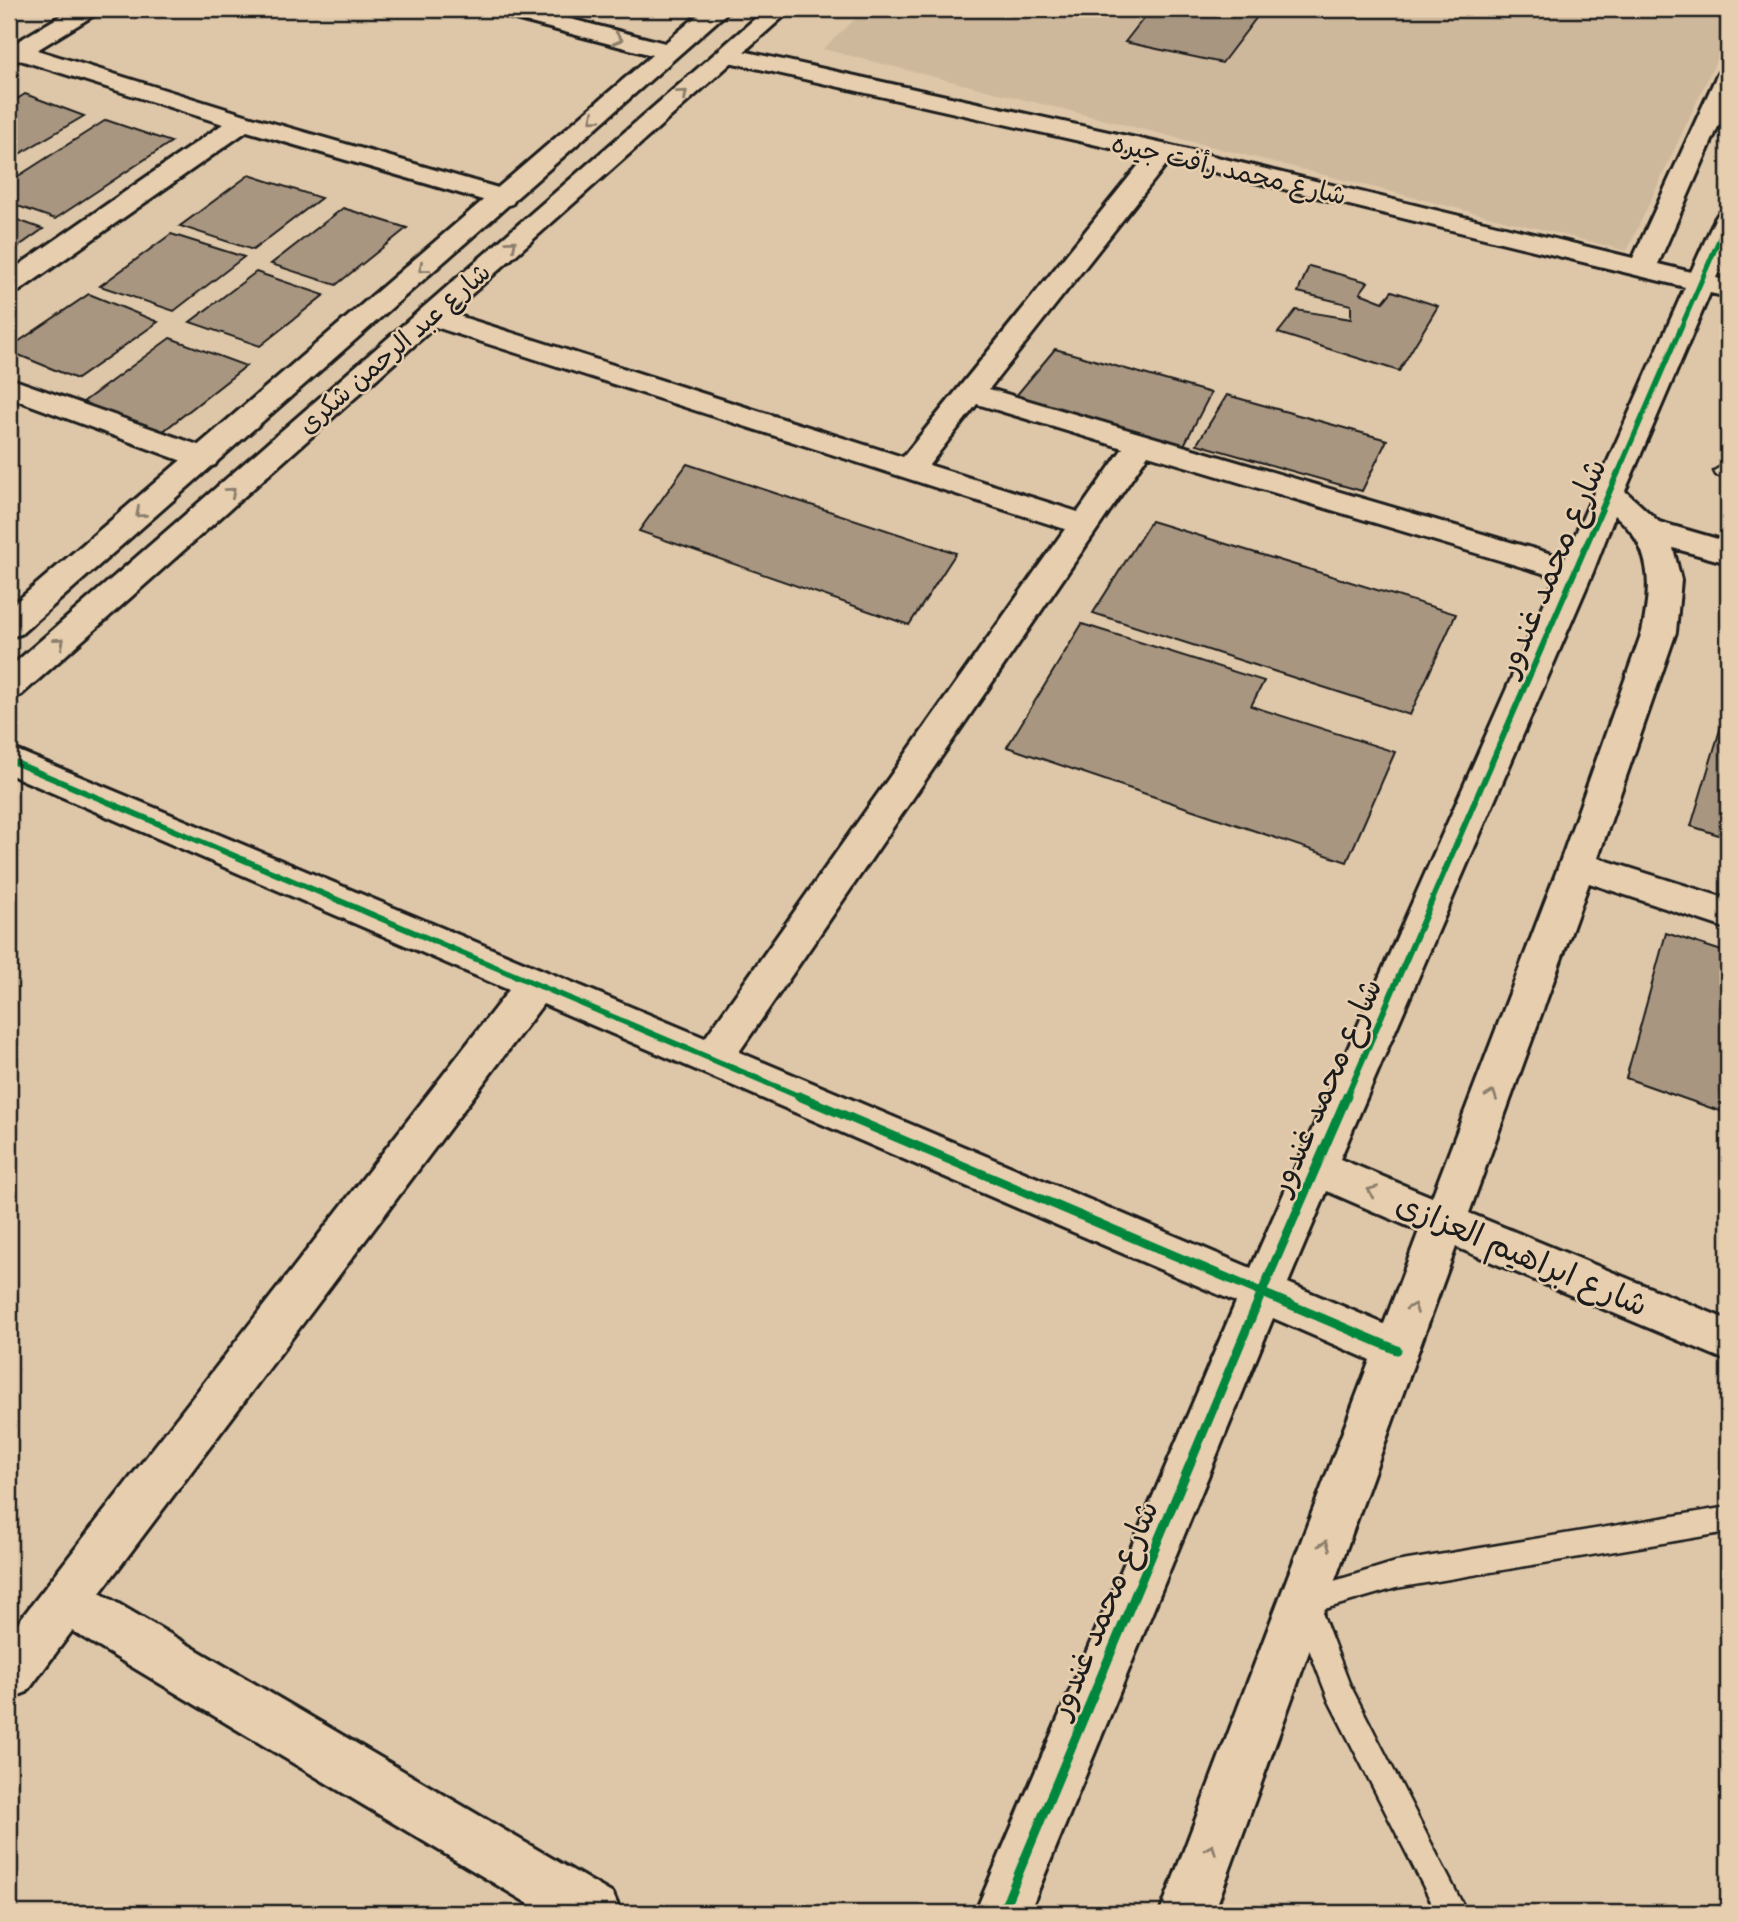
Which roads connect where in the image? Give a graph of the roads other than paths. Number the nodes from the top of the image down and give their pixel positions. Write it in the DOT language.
graph roads {
  1 [pos="88,9"];
  2 [pos="504,9"];
  3 [pos="719,9"];
  4 [pos="780,9"];
  5 [pos="677,36"];
  6 [pos="12,53"];
  7 [pos="729,55"];
  8 [pos="1728,77"];
  9 [pos="243,122"];
  10 [pos="1163,152"];
  11 [pos="503,198"];
  12 [pos="1728,219"];
  13 [pos="1642,268"];
  14 [pos="9,285"];
  15 [pos="1719,285"];
  16 [pos="430,316"];
  17 [pos="9,387"];
  18 [pos="970,393"];
  19 [pos="1141,444"];
  20 [pos="204,458"];
  21 [pos="910,468"];
  22 [pos="1609,493"];
  23 [pos="1085,525"];
  24 [pos="1649,530"];
  25 [pos="1728,553"];
  26 [pos="1577,572"];
  27 [pos="9,625"];
  28 [pos="9,687"];
  29 [pos="9,760"];
  30 [pos="1577,865"];
  31 [pos="1728,914"];
  32 [pos="536,984"];
  33 [pos="713,1058"];
  34 [pos="1316,1168"];
  35 [pos="1445,1222"];
  36 [pos="1262,1292"];
  37 [pos="1728,1341"];
  38 [pos="1397,1350"];
  39 [pos="1728,1519"];
  40 [pos="65,1600"];
  41 [pos="1304,1602"];
  42 [pos="9,1674"];
  43 [pos="594,1913"];
  44 [pos="1002,1913"];
  45 [pos="1187,1913"];
  46 [pos="1452,1913"];
  1 -- 6 [label="street"];
  2 -- 5 [label="street, one-way"];
  3 -- 5 [label="street, شارع عبد الرحمن شكرى"];
  4 -- 7 [label="street, شارع عبد الرحمن شكرى"];
  5 -- 11 [label="street, شارع عبد الرحمن شكرى, one-way"];
  6 -- 9 [label="street"];
  7 -- 10 [label="street, شارع محمد رأفت جيره"];
  16 -- 7 [label="street, شارع عبد الرحمن شكرى, one-way"];
  8 -- 13 [label="street"];
  9 -- 11 [label="street"];
  9 -- 14 [label="street"];
  10 -- 13 [label="street, شارع محمد رأفت جيره"];
  10 -- 18 [label="street"];
  11 -- 20 [label="street, شارع عبد الرحمن شكرى, one-way"];
  12 -- 15 [label="street, شارع محمد غندور"];
  13 -- 15 [label="street, شارع محمد رأفت جيره"];
  15 -- 22 [label="street, شارع محمد غندور"];
  16 -- 21 [label="street"];
  28 -- 16 [label="street, شارع عبد الرحمن شكرى, one-way"];
  17 -- 20 [label="street"];
  18 -- 19 [label="street"];
  18 -- 21 [label="street"];
  19 -- 23 [label="street"];
  19 -- 26 [label="street"];
  20 -- 27 [label="street, شارع عبد الرحمن شكرى, one-way"];
  21 -- 23 [label="street"];
  22 -- 24 [label="street, شارع محمد غندور"];
  22 -- 26 [label="street, شارع محمد غندور"];
  23 -- 33 [label="street"];
  24 -- 25 [label="street"];
  24 -- 30 [label="street, شارع محمد غندور"];
  26 -- 34 [label="street, شارع محمد غندور"];
  29 -- 32 [label="street"];
  30 -- 31 [label="street"];
  35 -- 30 [label="street, شارع محمد غندور, one-way"];
  32 -- 33 [label="street"];
  32 -- 40 [label="street"];
  33 -- 36 [label="street"];
  35 -- 34 [label="street, شارع ابراهيم العزازى, one-way"];
  34 -- 36 [label="street, شارع محمد غندور"];
  35 -- 37 [label="street, شارع ابراهيم العزازى"];
  38 -- 35 [label="street, شارع محمد غندور, one-way"];
  36 -- 38 [label="street"];
  36 -- 44 [label="street, شارع محمد غندور"];
  41 -- 38 [label="street, شارع محمد غندور, one-way"];
  39 -- 41 [label="lane"];
  40 -- 42 [label="street"];
  40 -- 43 [label="street"];
  45 -- 41 [label="street, شارع محمد غندور, one-way"];
  41 -- 46 [label="lane"];
}
